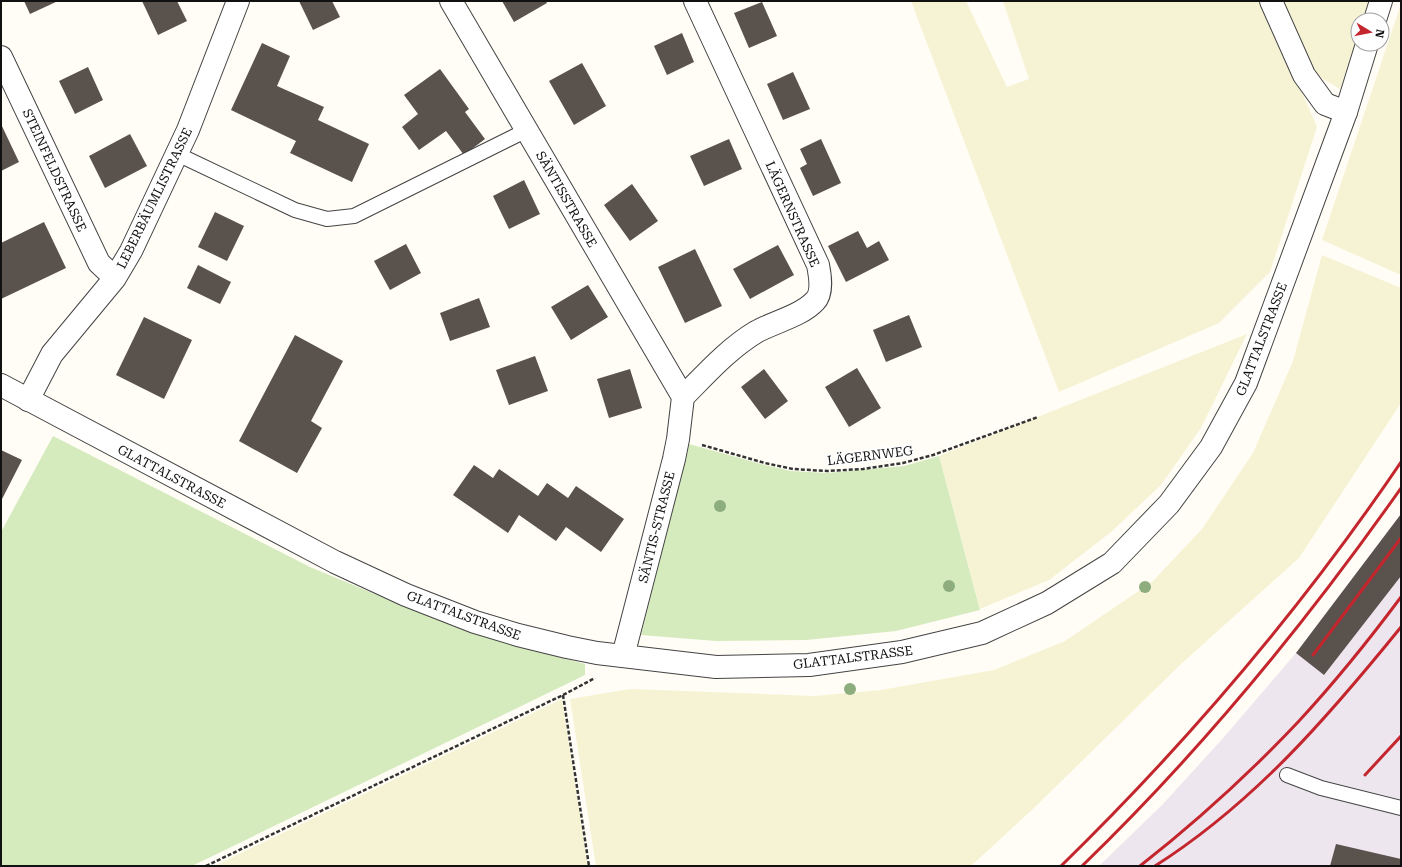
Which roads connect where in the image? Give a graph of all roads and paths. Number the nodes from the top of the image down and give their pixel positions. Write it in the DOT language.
graph roads {
  1 [pos="237,1"];
  2 [pos="451,1"];
  3 [pos="695,1"];
  4 [pos="1271,1"];
  5 [pos="1381,1"];
  6 [pos="1378,12"];
  7 [pos="1365,52"];
  8 [pos="1,57"];
  9 [pos="1346,112"];
  10 [pos="527,130"];
  11 [pos="177,154"];
  12 [pos="115,278"];
  13 [pos="1,385"];
  14 [pos="683,397"];
  15 [pos="28,400"];
  16 [pos="1038,417"];
  17 [pos="678,439"];
  18 [pos="623,656"];
  19 [pos="563,695"];
  20 [pos="1287,775"];
  21 [pos="1401,808"];
  22 [pos="206,866"];
  23 [pos="589,866"];
  1 -- 11 [label="street, LEBERBÄUMLISTRASSE"];
  2 -- 10 [label="street, SÄNTISSTRASSE"];
  3 -- 14 [label="street, LÄGERNSTRASSE"];
  4 -- 9 [label="street"];
  5 -- 6 [label="street"];
  7 -- 9 [label="street, GLATTALSTRASSE"];
  8 -- 12 [label="street, STEINFELDSTRASSE"];
  9 -- 18 [label="street, GLATTALSTRASSE"];
  10 -- 11 [label="lane"];
  10 -- 14 [label="street, SÄNTISSTRASSE"];
  11 -- 12 [label="street, LEBERBÄUMLISTRASSE"];
  12 -- 15 [label="street, LEBERBÄUMLISTRASSE"];
  13 -- 15 [label="street, GLATTALSTRASSE"];
  14 -- 17 [label="street, SÄNTIS-STRASSE"];
  15 -- 18 [label="street, GLATTALSTRASSE"];
  16 -- 17 [label="path, LÄGERNWEG"];
  17 -- 18 [label="street, SÄNTIS-STRASSE"];
  18 -- 19 [label="path"];
  19 -- 22 [label="path"];
  19 -- 23 [label="path"];
  20 -- 21 [label="lane"];
}
